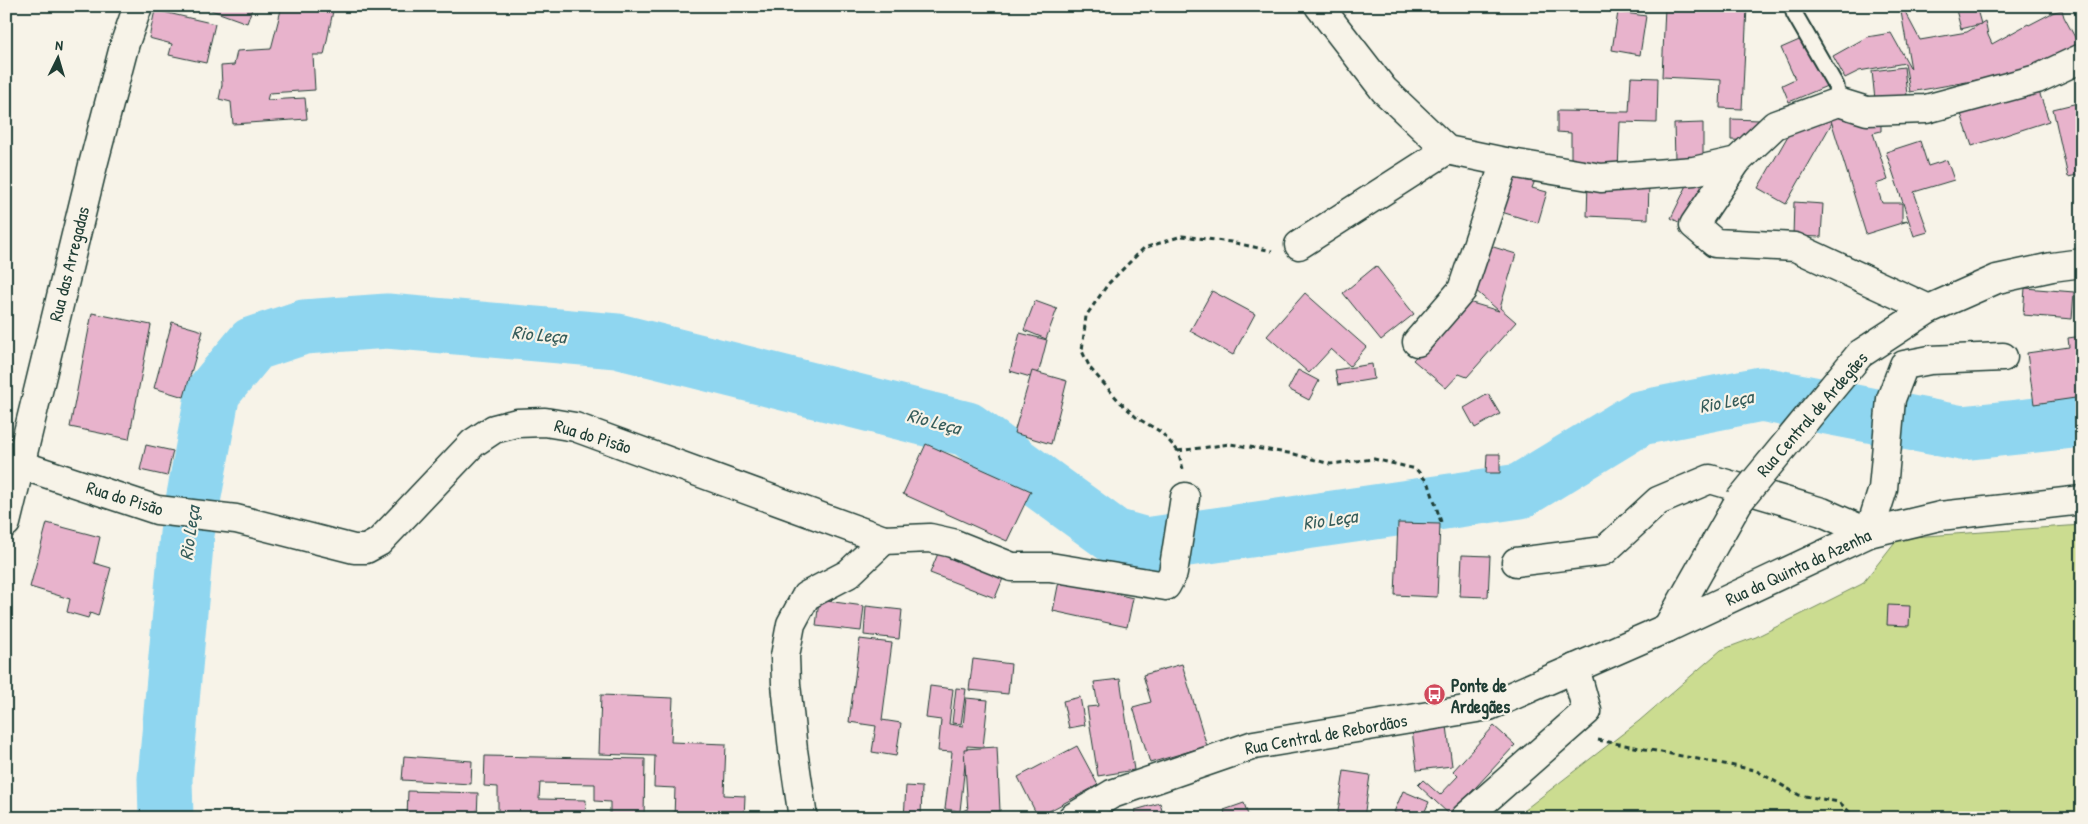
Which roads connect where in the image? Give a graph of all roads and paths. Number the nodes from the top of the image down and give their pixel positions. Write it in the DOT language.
graph roads {
  1 [pos="138,6"];
  2 [pos="1319,6"];
  3 [pos="1794,13"];
  4 [pos="2082,58"];
  5 [pos="1838,102"];
  6 [pos="1447,150"];
  7 [pos="1738,161"];
  8 [pos="1505,162"];
  9 [pos="1299,245"];
  10 [pos="2082,263"];
  11 [pos="1929,309"];
  12 [pos="1416,342"];
  13 [pos="2003,357"];
  14 [pos="1178,451"];
  15 [pos="21,464"];
  16 [pos="1185,497"];
  17 [pos="2082,500"];
  18 [pos="1441,522"];
  19 [pos="6,523"];
  20 [pos="1869,533"];
  21 [pos="884,540"];
  22 [pos="1516,562"];
  23 [pos="1667,628"];
  24 [pos="1575,668"];
  25 [pos="1563,732"];
  26 [pos="803,818"];
  27 [pos="1072,818"];
  28 [pos="1465,818"];
  29 [pos="1856,818"];
  1 -- 15 [label="street, Rua das Arregadas"];
  2 -- 6 [label="street"];
  3 -- 5 [label="lane"];
  4 -- 5 [label="street"];
  5 -- 7 [label="street"];
  6 -- 8 [label="street"];
  6 -- 9 [label="street"];
  7 -- 8 [label="street"];
  7 -- 11 [label="street"];
  8 -- 12 [label="street"];
  9 -- 14 [label="path"];
  10 -- 11 [label="street, Rua Central de Ardegães"];
  11 -- 23 [label="street, Rua Central de Ardegães, bridge"];
  13 -- 20 [label="street"];
  14 -- 16 [label="path"];
  14 -- 18 [label="path"];
  15 -- 19 [label="street, Rua das Arregadas"];
  15 -- 21 [label="street, Rua do Pisão"];
  16 -- 21 [label="street"];
  17 -- 20 [label="street, Rua da Quinta da Azenha"];
  20 -- 22 [label="street"];
  20 -- 23 [label="street, Rua da Quinta da Azenha"];
  21 -- 26 [label="street"];
  23 -- 24 [label="street, Rua Central de Rebordãos"];
  24 -- 25 [label="street"];
  24 -- 27 [label="street, Rua Central de Rebordãos"];
  25 -- 28 [label="street"];
  25 -- 29 [label="path"];
}
